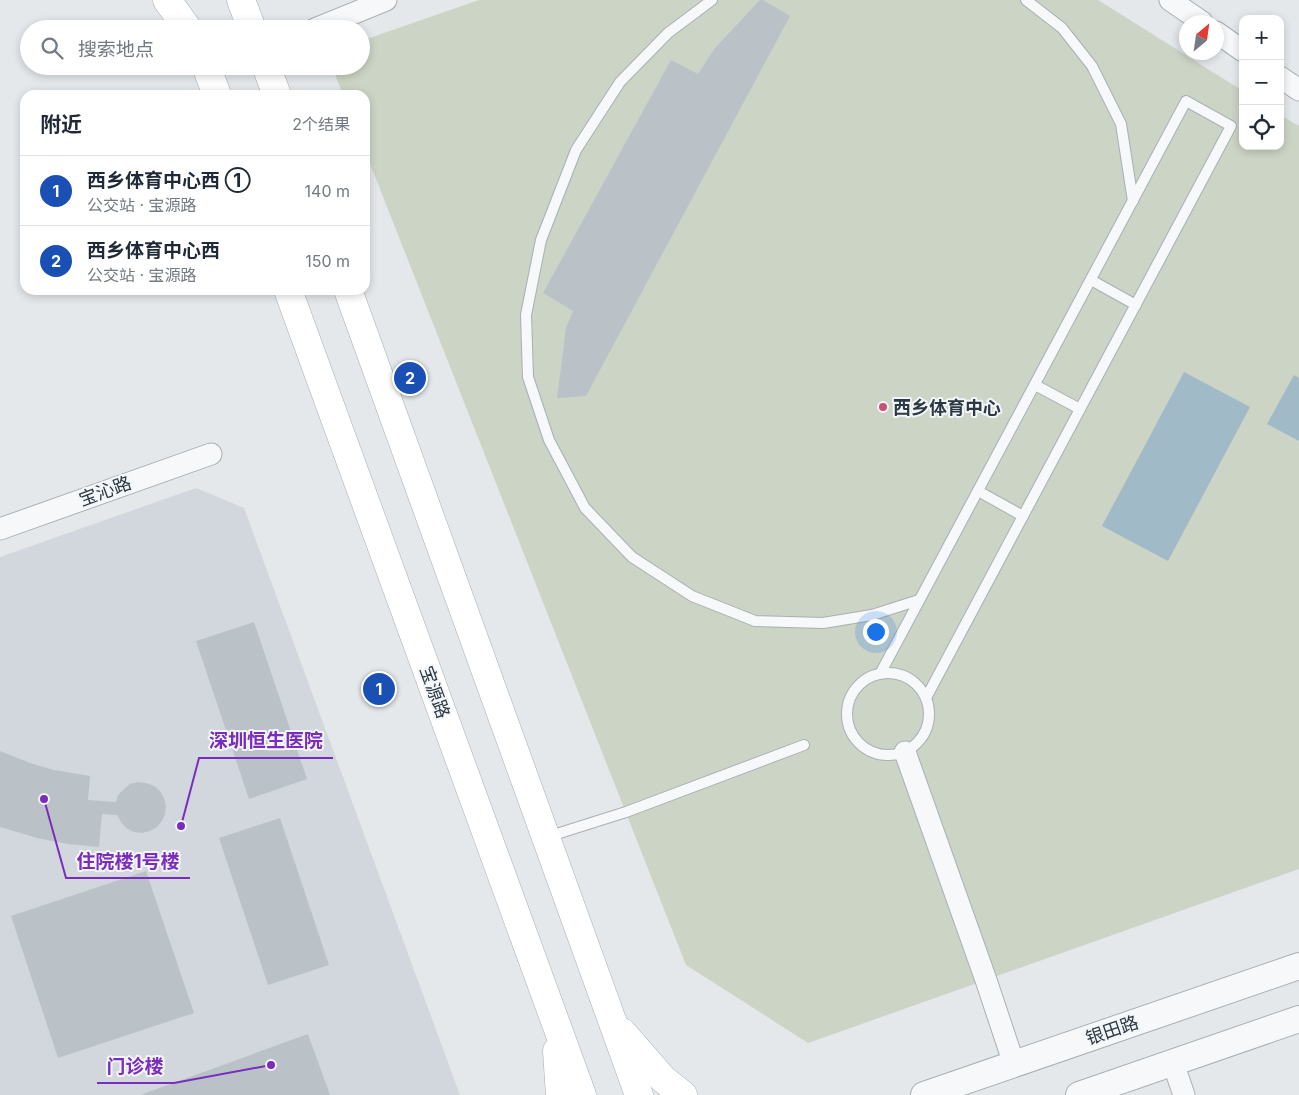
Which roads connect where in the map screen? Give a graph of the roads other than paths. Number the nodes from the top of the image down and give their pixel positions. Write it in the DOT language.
graph roads {
  1 [pos="167,0"];
  2 [pos="182,0"];
  3 [pos="241,0"];
  4 [pos="386,0"];
  5 [pos="712,0"];
  6 [pos="1026,0"];
  7 [pos="1170,0"];
  8 [pos="1192,15"];
  9 [pos="181,20"];
  10 [pos="190,20"];
  11 [pos="249,20"];
  12 [pos="337,20"];
  13 [pos="1224,38"];
  14 [pos="1239,48"];
  15 [pos="209,75"];
  16 [pos="269,75"];
  17 [pos="1284,80"];
  18 [pos="215,90"];
  19 [pos="274,90"];
  20 [pos="1299,90"];
  21 [pos="1133,201"];
  22 [pos="1091,280"];
  23 [pos="290,295"];
  24 [pos="350,295"];
  25 [pos="1136,305"];
  26 [pos="1035,384"];
  27 [pos="1080,409"];
  28 [pos="211,454"];
  29 [pos="978,492"];
  30 [pos="1023,516"];
  31 [pos="0,529"];
  32 [pos="920,600"];
  33 [pos="880,674"];
  34 [pos="926,698"];
  35 [pos="804,745"];
  36 [pos="905,752"];
  37 [pos="546,838"];
  38 [pos="1299,966"];
  39 [pos="548,998"];
  40 [pos="610,1018"];
  41 [pos="1299,1019"];
  42 [pos="1173,1063"];
  43 [pos="1014,1064"];
  44 [pos="560,1095"];
  45 [pos="582,1095"];
  46 [pos="639,1095"];
  47 [pos="684,1095"];
  48 [pos="924,1095"];
  49 [pos="1079,1095"];
  50 [pos="1184,1095"];
  1 -- 9 [label="main road"];
  2 -- 10 [label="main road"];
  3 -- 11 [label="main road"];
  4 -- 12 [label="street"];
  5 -- 32 [label="lane"];
  6 -- 21 [label="lane"];
  7 -- 8 [label="street"];
  13 -- 14 [label="street"];
  15 -- 18 [label="main road"];
  16 -- 19 [label="main road"];
  17 -- 20 [label="street"];
  21 -- 22 [label="lane"];
  21 -- 25 [label="lane"];
  22 -- 25 [label="lane"];
  22 -- 26 [label="lane"];
  23 -- 39 [label="main road, 宝源路"];
  24 -- 37 [label="main road"];
  25 -- 27 [label="lane"];
  26 -- 27 [label="lane"];
  26 -- 29 [label="lane"];
  27 -- 30 [label="lane"];
  28 -- 31 [label="street, 宝沁路"];
  29 -- 30 [label="lane"];
  29 -- 32 [label="lane"];
  30 -- 34 [label="lane"];
  32 -- 33 [label="lane"];
  33 -- 34 [label="lane"];
  33 -- 36 [label="lane"];
  34 -- 36 [label="lane"];
  35 -- 37 [label="lane"];
  36 -- 43 [label="street"];
  37 -- 40 [label="main road"];
  38 -- 43 [label="street, 银田路"];
  39 -- 44 [label="main road"];
  39 -- 45 [label="main road, 宝源路"];
  40 -- 46 [label="main road"];
  40 -- 47 [label="main road"];
  41 -- 42 [label="street"];
  42 -- 49 [label="street"];
  42 -- 50 [label="street"];
  43 -- 48 [label="street, 银田路"];
}
